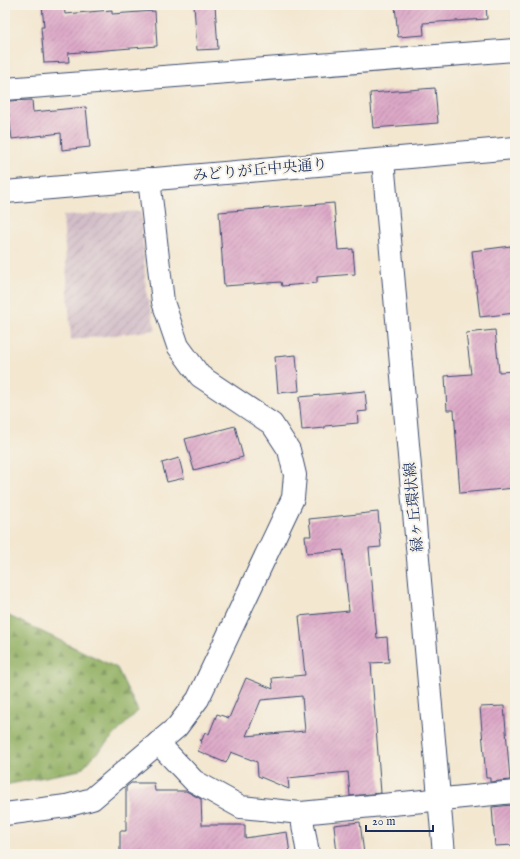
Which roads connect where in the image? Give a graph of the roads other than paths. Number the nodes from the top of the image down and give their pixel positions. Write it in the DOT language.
graph roads {
  1 [pos="515,50"];
  2 [pos="5,89"];
  3 [pos="515,148"];
  4 [pos="383,160"];
  5 [pos="149,179"];
  6 [pos="5,192"];
  7 [pos="158,743"];
  8 [pos="515,792"];
  9 [pos="440,799"];
  10 [pos="301,813"];
  11 [pos="5,814"];
  12 [pos="308,854"];
  13 [pos="444,854"];
  1 -- 2 [label="street"];
  3 -- 4 [label="street, みどりが丘中央通り"];
  4 -- 5 [label="street, みどりが丘中央通り"];
  4 -- 9 [label="street, 緑ヶ丘環状線"];
  5 -- 6 [label="street, みどりが丘中央通り"];
  5 -- 7 [label="street"];
  7 -- 10 [label="street"];
  7 -- 11 [label="street"];
  8 -- 9 [label="street"];
  9 -- 10 [label="street"];
  9 -- 13 [label="street, 緑ヶ丘環状線"];
  10 -- 12 [label="street"];
}
